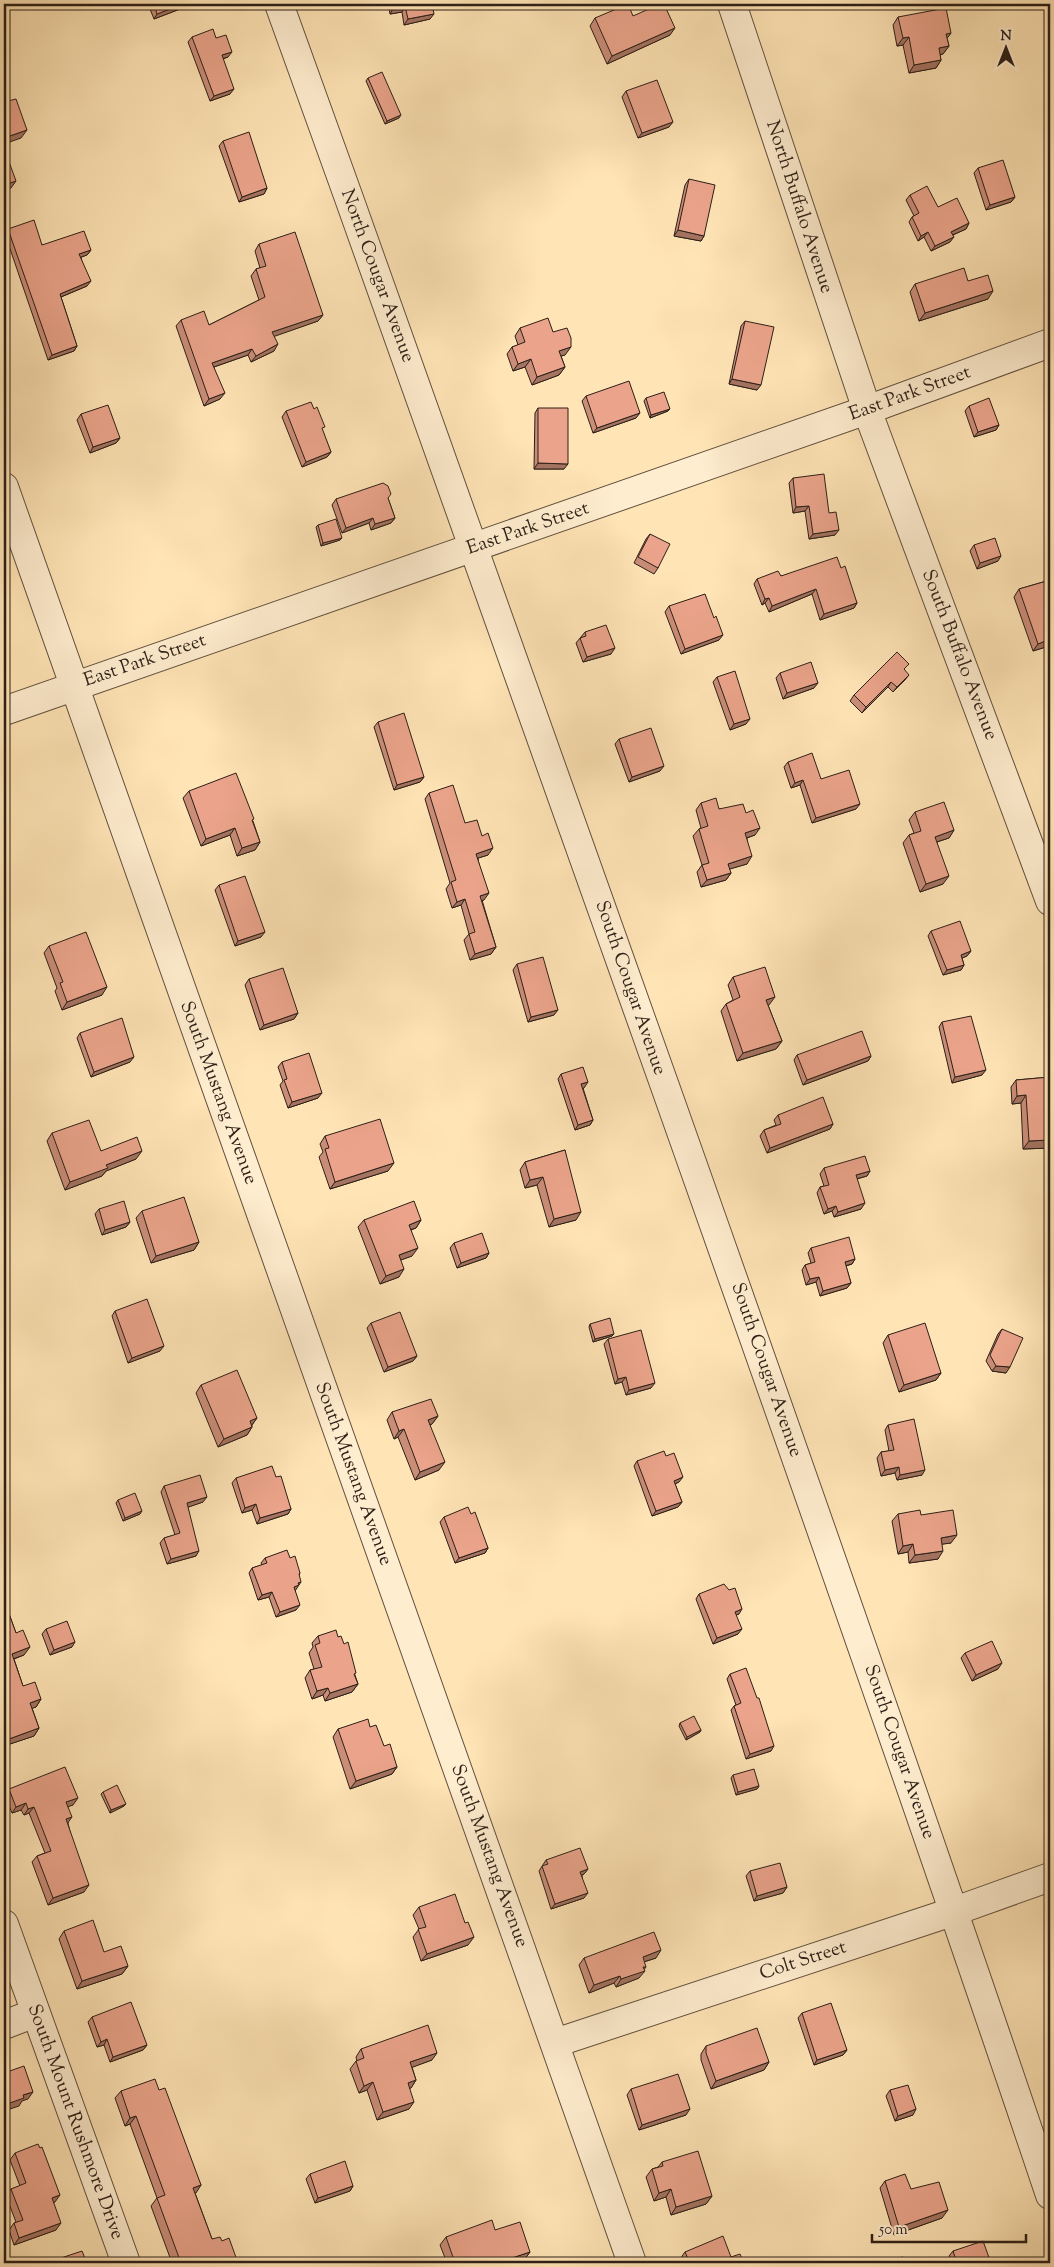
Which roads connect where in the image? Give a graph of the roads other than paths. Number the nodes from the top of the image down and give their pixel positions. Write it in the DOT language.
graph roads {
  1 [pos="279,4"];
  2 [pos="732,4"];
  3 [pos="1050,343"];
  4 [pos="867,410"];
  5 [pos="4,487"];
  6 [pos="475,548"];
  7 [pos="73,686"];
  8 [pos="4,711"];
  9 [pos="1050,901"];
  10 [pos="1050,1878"];
  11 [pos="955,1911"];
  12 [pos="4,1924"];
  13 [pos="35,2013"];
  14 [pos="4,2024"];
  15 [pos="555,2043"];
  16 [pos="1050,2194"];
  17 [pos="126,2263"];
  18 [pos="632,2263"];
  1 -- 6 [label="street, North Cougar Avenue"];
  2 -- 4 [label="street, North Buffalo Avenue"];
  3 -- 4 [label="street, East Park Street"];
  4 -- 6 [label="street, East Park Street"];
  4 -- 9 [label="street, South Buffalo Avenue"];
  5 -- 7 [label="street, South Mustang Avenue"];
  6 -- 7 [label="street, East Park Street"];
  6 -- 11 [label="street, South Cougar Avenue"];
  7 -- 8 [label="street, East Park Street"];
  7 -- 15 [label="street, South Mustang Avenue"];
  10 -- 11 [label="street, Colt Street"];
  11 -- 15 [label="street, Colt Street"];
  11 -- 16 [label="street, South Cougar Avenue"];
  12 -- 13 [label="street, South Mount Rushmore Drive"];
  13 -- 14 [label="street"];
  13 -- 17 [label="street, South Mount Rushmore Drive"];
  15 -- 18 [label="street, South Mustang Avenue"];
}
